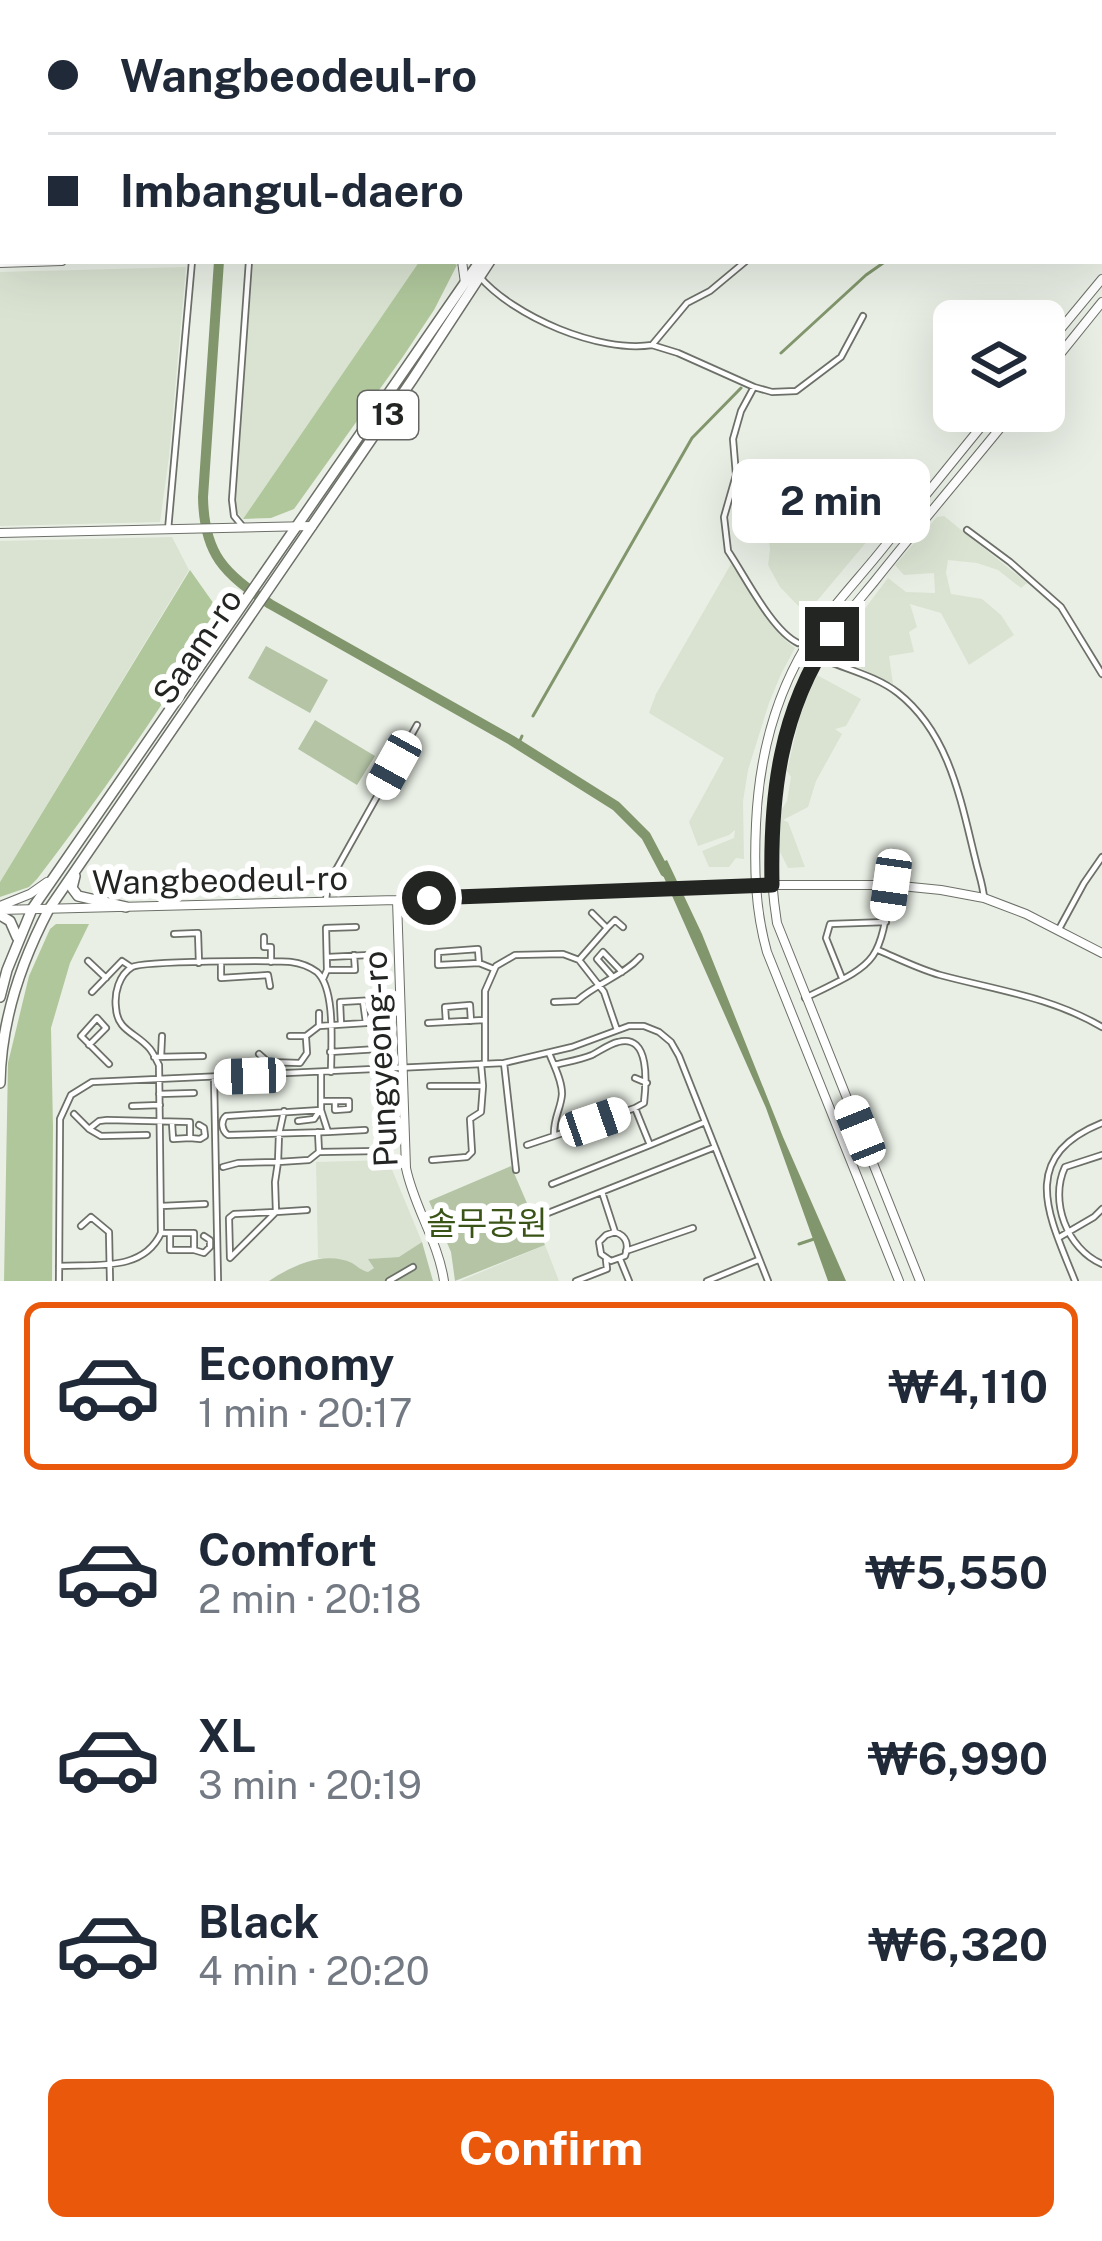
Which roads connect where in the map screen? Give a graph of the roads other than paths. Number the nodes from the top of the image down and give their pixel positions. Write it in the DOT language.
graph roads {
  1 [pos="192,264"];
  2 [pos="249,264"];
  3 [pos="463,264"];
  4 [pos="478,264"];
  5 [pos="488,264"];
  6 [pos="742,264"];
  7 [pos="479,276"];
  8 [pos="1102,279"];
  9 [pos="465,283"];
  10 [pos="1102,302"];
  11 [pos="863,316"];
  12 [pos="1065,324"];
  13 [pos="652,345"];
  14 [pos="1065,348"];
  15 [pos="754,387"];
  16 [pos="977,432"];
  17 [pos="997,432"];
  18 [pos="312,526"];
  19 [pos="296,527"];
  20 [pos="239,528"];
  21 [pos="174,530"];
  22 [pos="967,530"];
  23 [pos="0,533"];
  24 [pos="798,643"];
  25 [pos="830,662"];
  26 [pos="1102,674"];
  27 [pos="417,725"];
  28 [pos="1102,857"];
  29 [pos="78,867"];
  30 [pos="57,872"];
  31 [pos="755,885"];
  32 [pos="772,885"];
  33 [pos="891,885"];
  34 [pos="984,898"];
  35 [pos="397,900"];
  36 [pos="326,902"];
  37 [pos="127,907"];
  38 [pos="32,909"];
  39 [pos="49,909"];
  40 [pos="0,910"];
  41 [pos="592,914"];
  42 [pos="886,922"];
  43 [pos="356,926"];
  44 [pos="623,927"];
  45 [pos="607,928"];
  46 [pos="1058,930"];
  47 [pos="174,934"];
  48 [pos="264,937"];
  49 [pos="17,942"];
  50 [pos="271,947"];
  51 [pos="280,947"];
  52 [pos="878,950"];
  53 [pos="1102,953"];
  54 [pos="354,955"];
  55 [pos="640,956"];
  56 [pos="328,957"];
  57 [pos="579,960"];
  58 [pos="88,961"];
  59 [pos="271,962"];
  60 [pos="199,963"];
  61 [pos="221,963"];
  62 [pos="479,963"];
  63 [pos="131,967"];
  64 [pos="372,968"];
  65 [pos="494,969"];
  66 [pos="327,970"];
  67 [pos="622,972"];
  68 [pos="612,976"];
  69 [pos="106,978"];
  70 [pos="322,979"];
  71 [pos="842,979"];
  72 [pos="598,984"];
  73 [pos="270,986"];
  74 [pos="92,992"];
  75 [pos="0,997"];
  76 [pos="806,998"];
  77 [pos="363,1000"];
  78 [pos="376,1000"];
  79 [pos="554,1002"];
  80 [pos="319,1013"];
  81 [pos="484,1020"];
  82 [pos="471,1021"];
  83 [pos="446,1022"];
  84 [pos="428,1023"];
  85 [pos="119,1024"];
  86 [pos="341,1024"];
  87 [pos="329,1025"];
  88 [pos="320,1026"];
  89 [pos="1102,1027"];
  90 [pos="106,1028"];
  91 [pos="616,1030"];
  92 [pos="161,1036"];
  93 [pos="290,1036"];
  94 [pos="306,1036"];
  95 [pos="89,1045"];
  96 [pos="377,1049"];
  97 [pos="330,1052"];
  98 [pos="549,1053"];
  99 [pos="259,1054"];
  100 [pos="203,1056"];
  101 [pos="157,1057"];
  102 [pos="109,1064"];
  103 [pos="483,1064"];
  104 [pos="504,1064"];
  105 [pos="554,1065"];
  106 [pos="402,1068"];
  107 [pos="321,1072"];
  108 [pos="331,1072"];
  109 [pos="214,1077"];
  110 [pos="635,1078"];
  111 [pos="159,1079"];
  112 [pos="0,1083"];
  113 [pos="647,1083"];
  114 [pos="483,1086"];
  115 [pos="430,1087"];
  116 [pos="194,1093"];
  117 [pos="159,1094"];
  118 [pos="322,1101"];
  119 [pos="335,1101"];
  120 [pos="160,1105"];
  121 [pos="132,1106"];
  122 [pos="635,1108"];
  123 [pos="320,1110"];
  124 [pos="284,1112"];
  125 [pos="74,1114"];
  126 [pos="298,1121"];
  127 [pos="705,1122"];
  128 [pos="172,1123"];
  129 [pos="1102,1123"];
  130 [pos="160,1124"];
  131 [pos="199,1126"];
  132 [pos="89,1129"];
  133 [pos="365,1130"];
  134 [pos="318,1132"];
  135 [pos="328,1132"];
  136 [pos="279,1134"];
  137 [pos="147,1135"];
  138 [pos="554,1136"];
  139 [pos="190,1138"];
  140 [pos="527,1145"];
  141 [pos="650,1145"];
  142 [pos="715,1147"];
  143 [pos="378,1151"];
  144 [pos="319,1153"];
  145 [pos="1102,1155"];
  146 [pos="432,1160"];
  147 [pos="278,1162"];
  148 [pos="224,1166"];
  149 [pos="516,1170"];
  150 [pos="552,1184"];
  151 [pos="602,1192"];
  152 [pos="206,1204"];
  153 [pos="161,1206"];
  154 [pos="307,1210"];
  155 [pos="1102,1210"];
  156 [pos="276,1212"];
  157 [pos="548,1214"];
  158 [pos="81,1226"];
  159 [pos="693,1228"];
  160 [pos="615,1232"];
  161 [pos="161,1233"];
  162 [pos="170,1233"];
  163 [pos="1070,1233"];
  164 [pos="204,1236"];
  165 [pos="1058,1238"];
  166 [pos="194,1250"];
  167 [pos="626,1251"];
  168 [pos="620,1259"];
  169 [pos="606,1260"];
  170 [pos="759,1260"];
  171 [pos="110,1264"];
  172 [pos="1102,1264"];
  173 [pos="59,1265"];
  174 [pos="412,1267"];
  175 [pos="59,1281"];
  176 [pos="110,1281"];
  177 [pos="218,1281"];
  178 [pos="388,1281"];
  179 [pos="444,1281"];
  180 [pos="576,1281"];
  181 [pos="629,1281"];
  182 [pos="707,1281"];
  183 [pos="767,1281"];
  184 [pos="899,1281"];
  185 [pos="920,1281"];
  186 [pos="1075,1281"];
  1 -- 21 [label="street"];
  2 -- 20 [label="street"];
  3 -- 9 [label="main road"];
  4 -- 9 [label="main road, Saam-ro / 13"];
  5 -- 7 [label="main road, Saam-ro / 13"];
  6 -- 13 [label="street"];
  7 -- 13 [label="street"];
  7 -- 18 [label="main road, Saam-ro / 13"];
  8 -- 12 [label="main road"];
  9 -- 19 [label="main road, Saam-ro / 13"];
  10 -- 14 [label="main road"];
  11 -- 15 [label="street"];
  13 -- 15 [label="street"];
  15 -- 24 [label="street"];
  16 -- 31 [label="main road"];
  17 -- 32 [label="main road"];
  18 -- 19 [label="main road"];
  18 -- 29 [label="main road, Saam-ro / 13"];
  19 -- 20 [label="main road"];
  19 -- 30 [label="main road, Saam-ro / 13"];
  20 -- 21 [label="main road"];
  21 -- 23 [label="main road"];
  22 -- 26 [label="street"];
  25 -- 34 [label="street"];
  27 -- 36 [label="street"];
  28 -- 46 [label="street"];
  29 -- 37 [label="main road"];
  29 -- 39 [label="main road, Saam-ro / 13"];
  30 -- 38 [label="main road, Saam-ro / 13"];
  30 -- 40 [label="main road"];
  31 -- 32 [label="main road, Wangbeodeul-ro"];
  31 -- 35 [label="main road, Wangbeodeul-ro"];
  31 -- 184 [label="main road"];
  32 -- 33 [label="main road, Wangbeodeul-ro"];
  32 -- 76 [label="main road"];
  33 -- 34 [label="main road, Wangbeodeul-ro"];
  33 -- 42 [label="street"];
  34 -- 46 [label="main road, Wangbeodeul-ro"];
  35 -- 36 [label="main road, Wangbeodeul-ro"];
  35 -- 106 [label="main road, Pungyeong-ro"];
  36 -- 37 [label="main road, Wangbeodeul-ro"];
  37 -- 39 [label="main road, Wangbeodeul-ro"];
  38 -- 39 [label="main road, Wangbeodeul-ro"];
  38 -- 40 [label="main road, Wangbeodeul-ro"];
  38 -- 49 [label="main road, Saam-ro / 13"];
  39 -- 112 [label="main road, Saam-ro / 13"];
  40 -- 49 [label="main road"];
  41 -- 45 [label="street"];
  42 -- 52 [label="street"];
  42 -- 71 [label="street"];
  43 -- 56 [label="street"];
  44 -- 45 [label="street"];
  45 -- 57 [label="street"];
  46 -- 53 [label="main road, Wangbeodeul-ro"];
  47 -- 60 [label="street"];
  48 -- 50 [label="street"];
  49 -- 75 [label="main road, Saam-ro / 13"];
  50 -- 51 [label="street"];
  50 -- 59 [label="street"];
  52 -- 71 [label="street"];
  52 -- 89 [label="street"];
  54 -- 56 [label="street"];
  54 -- 64 [label="street"];
  54 -- 66 [label="street"];
  55 -- 67 [label="street"];
  56 -- 66 [label="street"];
  57 -- 65 [label="street"];
  57 -- 72 [label="street"];
  58 -- 69 [label="street"];
  59 -- 61 [label="street"];
  59 -- 70 [label="street"];
  60 -- 61 [label="street"];
  60 -- 63 [label="street"];
  61 -- 73 [label="street"];
  62 -- 62 [label="street"];
  62 -- 65 [label="street"];
  63 -- 69 [label="street"];
  63 -- 85 [label="street"];
  65 -- 81 [label="street"];
  66 -- 70 [label="street"];
  67 -- 68 [label="street"];
  67 -- 68 [label="street"];
  68 -- 72 [label="street"];
  69 -- 74 [label="street"];
  70 -- 87 [label="street"];
  71 -- 76 [label="street"];
  72 -- 79 [label="street"];
  72 -- 91 [label="street"];
  76 -- 185 [label="main road"];
  77 -- 78 [label="street"];
  77 -- 86 [label="street"];
  77 -- 86 [label="street"];
  80 -- 88 [label="street"];
  81 -- 82 [label="street"];
  81 -- 103 [label="street"];
  82 -- 83 [label="street"];
  82 -- 83 [label="street"];
  83 -- 84 [label="street"];
  85 -- 90 [label="street"];
  85 -- 101 [label="street"];
  86 -- 87 [label="street"];
  87 -- 88 [label="street"];
  87 -- 97 [label="street"];
  88 -- 94 [label="street"];
  90 -- 95 [label="street"];
  90 -- 95 [label="street"];
  91 -- 98 [label="street"];
  91 -- 127 [label="street"];
  92 -- 101 [label="street"];
  93 -- 94 [label="street"];
  94 -- 99 [label="street"];
  95 -- 102 [label="street"];
  96 -- 97 [label="street"];
  97 -- 108 [label="street"];
  98 -- 104 [label="street"];
  98 -- 105 [label="street"];
  100 -- 101 [label="street"];
  101 -- 111 [label="street"];
  103 -- 104 [label="street"];
  103 -- 106 [label="street"];
  103 -- 114 [label="street"];
  104 -- 149 [label="street"];
  105 -- 113 [label="street"];
  105 -- 138 [label="street"];
  106 -- 108 [label="street"];
  106 -- 179 [label="main road, Pungyeong-ro"];
  107 -- 108 [label="street"];
  107 -- 109 [label="street"];
  107 -- 118 [label="street"];
  109 -- 111 [label="street"];
  109 -- 177 [label="street"];
  110 -- 113 [label="street"];
  111 -- 117 [label="street"];
  111 -- 173 [label="street"];
  113 -- 122 [label="street"];
  114 -- 115 [label="street"];
  114 -- 146 [label="street"];
  116 -- 117 [label="street"];
  117 -- 120 [label="street"];
  118 -- 119 [label="street"];
  118 -- 123 [label="street"];
  120 -- 121 [label="street"];
  120 -- 130 [label="street"];
  122 -- 138 [label="street"];
  122 -- 141 [label="street"];
  123 -- 124 [label="street"];
  123 -- 126 [label="street"];
  123 -- 135 [label="street"];
  124 -- 136 [label="street"];
  124 -- 136 [label="street"];
  125 -- 132 [label="street"];
  127 -- 141 [label="street"];
  127 -- 142 [label="street"];
  128 -- 130 [label="street"];
  128 -- 139 [label="street"];
  128 -- 139 [label="street"];
  129 -- 165 [label="street"];
  130 -- 132 [label="street"];
  130 -- 153 [label="street"];
  131 -- 139 [label="street"];
  132 -- 137 [label="street"];
  133 -- 135 [label="street"];
  134 -- 135 [label="street"];
  134 -- 136 [label="street"];
  134 -- 144 [label="street"];
  136 -- 147 [label="street"];
  138 -- 140 [label="street"];
  141 -- 150 [label="street"];
  142 -- 151 [label="street"];
  142 -- 170 [label="street"];
  143 -- 144 [label="street"];
  144 -- 147 [label="street"];
  145 -- 163 [label="street"];
  147 -- 148 [label="street"];
  147 -- 156 [label="street"];
  151 -- 157 [label="street"];
  151 -- 160 [label="street"];
  152 -- 153 [label="street"];
  153 -- 161 [label="street"];
  154 -- 156 [label="street"];
  155 -- 163 [label="street"];
  156 -- 156 [label="street"];
  158 -- 171 [label="street"];
  159 -- 167 [label="street"];
  160 -- 167 [label="street"];
  160 -- 169 [label="street"];
  161 -- 162 [label="street"];
  161 -- 171 [label="street"];
  162 -- 166 [label="street"];
  162 -- 166 [label="street"];
  163 -- 165 [label="street"];
  163 -- 172 [label="street"];
  164 -- 166 [label="street"];
  165 -- 186 [label="street"];
  167 -- 168 [label="street"];
  168 -- 169 [label="street"];
  168 -- 181 [label="street"];
  169 -- 180 [label="street"];
  170 -- 182 [label="street"];
  170 -- 183 [label="street"];
  171 -- 173 [label="street"];
  171 -- 176 [label="street"];
  173 -- 175 [label="street"];
  174 -- 178 [label="street"];
}
